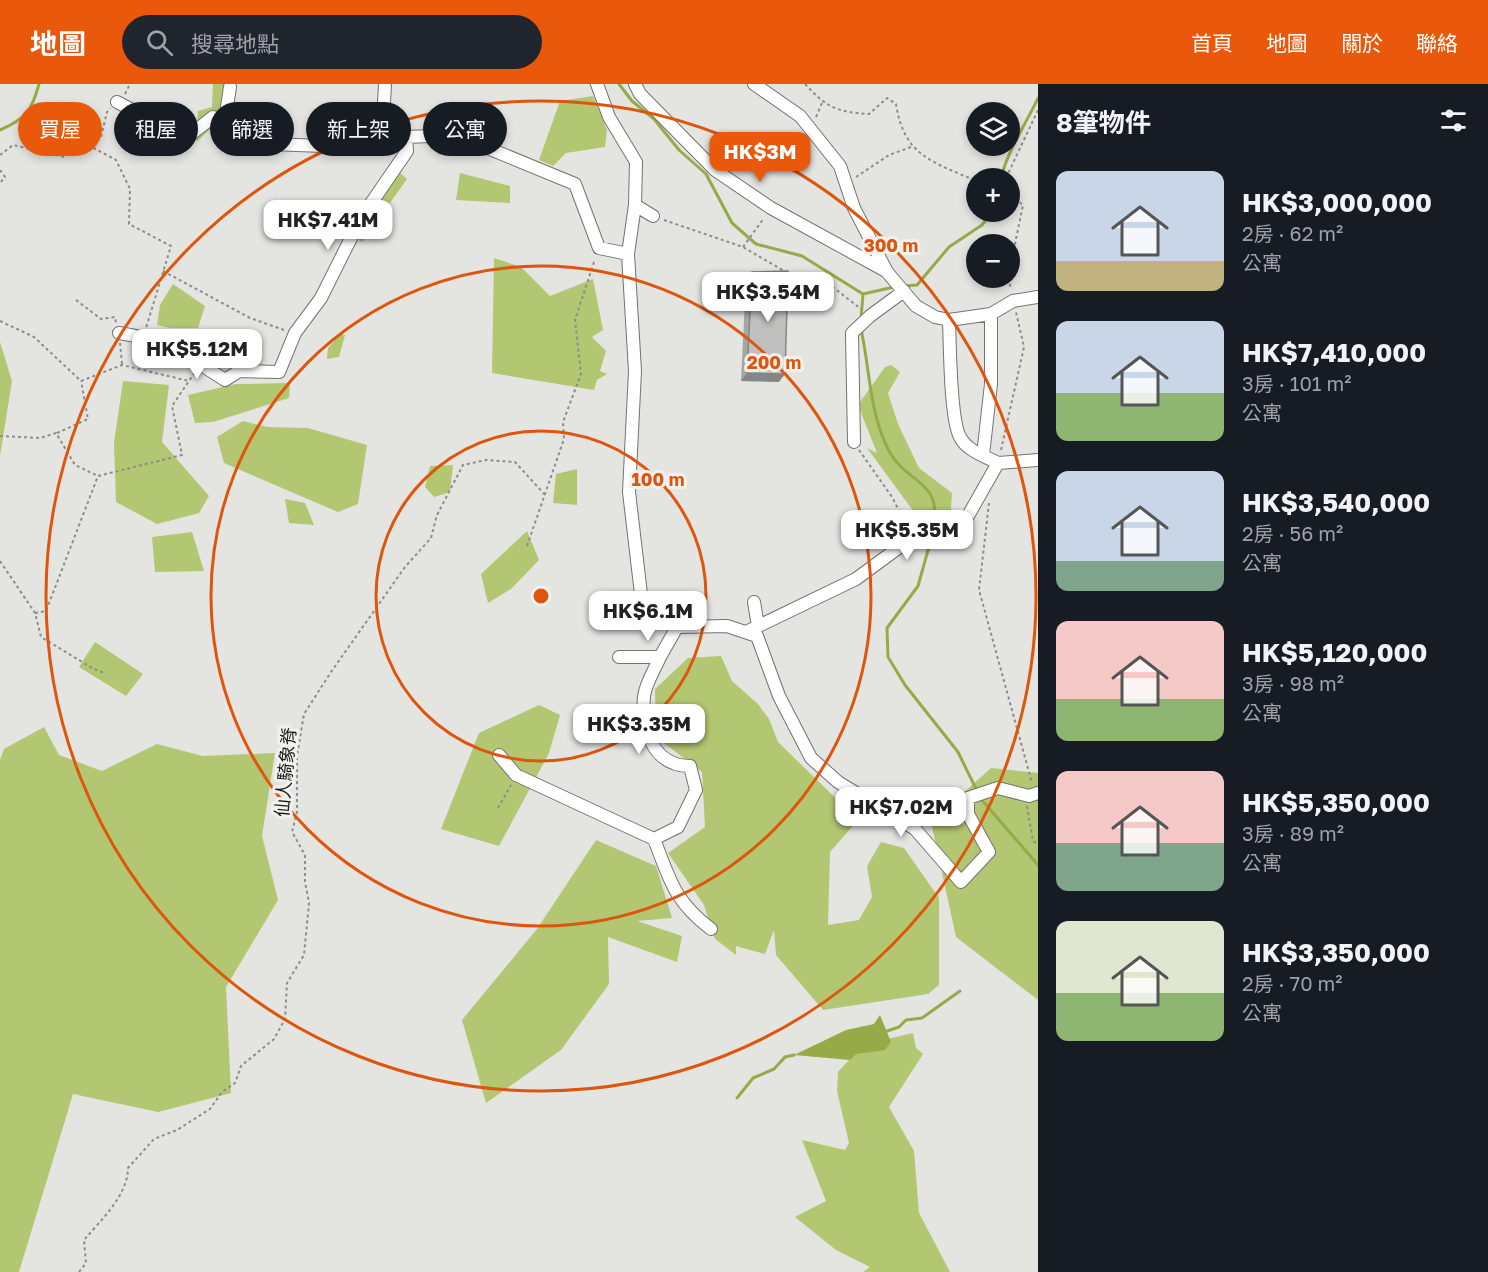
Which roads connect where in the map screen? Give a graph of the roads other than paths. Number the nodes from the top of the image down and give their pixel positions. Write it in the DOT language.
graph roads {
  1 [pos="385,84"];
  2 [pos="597,84"];
  3 [pos="635,84"];
  4 [pos="754,84"];
  5 [pos="230,87"];
  6 [pos="228,102"];
  7 [pos="384,102"];
  8 [pos="210,119"];
  9 [pos="198,129"];
  10 [pos="411,137"];
  11 [pos="404,156"];
  12 [pos="635,205"];
  13 [pos="653,216"];
  14 [pos="628,254"];
  15 [pos="887,272"];
  16 [pos="904,291"];
  17 [pos="1038,297"];
  18 [pos="991,314"];
  19 [pos="949,320"];
  20 [pos="119,333"];
  21 [pos="854,442"];
  22 [pos="983,455"];
  23 [pos="1038,460"];
  24 [pos="998,463"];
  25 [pos="753,602"];
  26 [pos="676,627"];
  27 [pos="752,629"];
  28 [pos="619,657"];
  29 [pos="660,657"];
  30 [pos="499,755"];
  31 [pos="1034,795"];
  32 [pos="654,839"];
  33 [pos="711,929"];
  1 -- 7 [label="street"];
  2 -- 12 [label="street"];
  3 -- 15 [label="street"];
  4 -- 15 [label="street"];
  5 -- 6 [label="street"];
  8 -- 9 [label="street"];
  10 -- 14 [label="street"];
  11 -- 20 [label="street"];
  12 -- 13 [label="street"];
  12 -- 14 [label="street"];
  14 -- 26 [label="street"];
  15 -- 16 [label="street"];
  16 -- 19 [label="street"];
  16 -- 21 [label="street"];
  17 -- 18 [label="street"];
  18 -- 19 [label="street"];
  18 -- 22 [label="street"];
  19 -- 22 [label="street"];
  22 -- 24 [label="street"];
  23 -- 24 [label="street"];
  24 -- 27 [label="street"];
  25 -- 27 [label="street"];
  26 -- 27 [label="street"];
  26 -- 29 [label="street"];
  27 -- 31 [label="street"];
  28 -- 29 [label="street"];
  29 -- 32 [label="street"];
  30 -- 32 [label="street"];
  32 -- 33 [label="street"];
}
